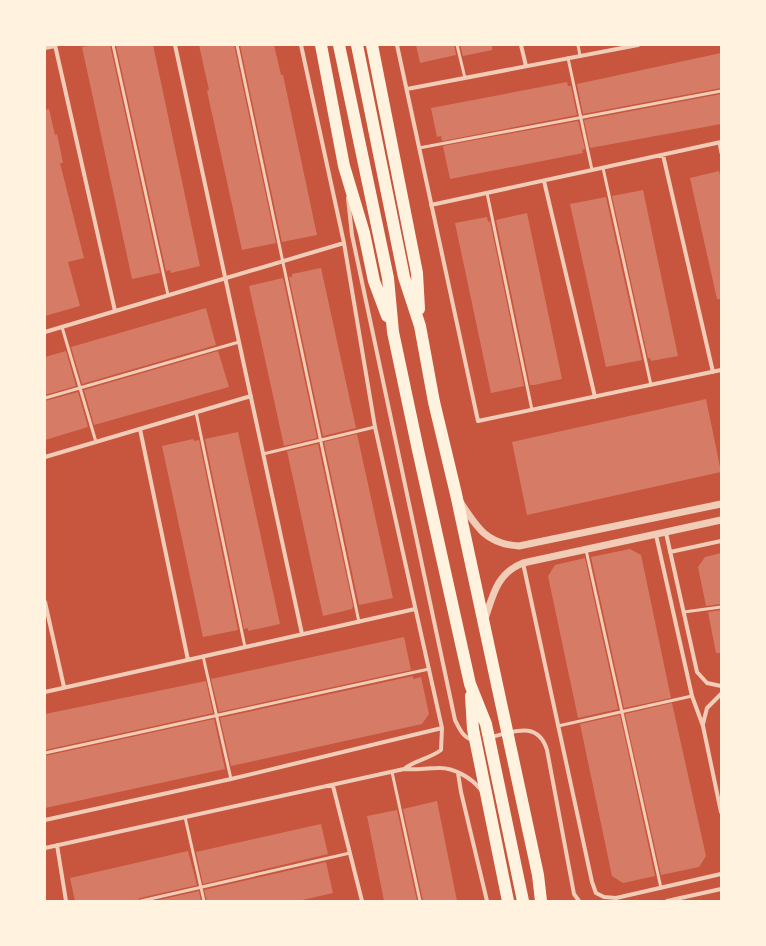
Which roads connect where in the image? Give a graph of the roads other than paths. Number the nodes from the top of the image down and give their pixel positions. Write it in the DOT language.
graph roads {
  1 [pos="55,45"];
  2 [pos="113,45"];
  3 [pos="175,45"];
  4 [pos="237,45"];
  5 [pos="301,45"];
  6 [pos="321,45"];
  7 [pos="338,45"];
  8 [pos="357,45"];
  9 [pos="372,45"];
  10 [pos="397,45"];
  11 [pos="457,45"];
  12 [pos="521,45"];
  13 [pos="578,45"];
  14 [pos="638,45"];
  15 [pos="45,48"];
  16 [pos="580,56"];
  17 [pos="568,58"];
  18 [pos="526,66"];
  19 [pos="465,78"];
  20 [pos="407,90"];
  21 [pos="721,91"];
  22 [pos="580,117"];
  23 [pos="720,142"];
  24 [pos="419,148"];
  25 [pos="721,152"];
  26 [pos="663,155"];
  27 [pos="344,166"];
  28 [pos="603,168"];
  29 [pos="592,170"];
  30 [pos="544,181"];
  31 [pos="487,193"];
  32 [pos="431,205"];
  33 [pos="344,243"];
  34 [pos="284,261"];
  35 [pos="225,278"];
  36 [pos="168,295"];
  37 [pos="115,311"];
  38 [pos="420,326"];
  39 [pos="62,327"];
  40 [pos="45,332"];
  41 [pos="393,332"];
  42 [pos="239,342"];
  43 [pos="721,370"];
  44 [pos="713,372"];
  45 [pos="651,385"];
  46 [pos="80,388"];
  47 [pos="251,396"];
  48 [pos="595,397"];
  49 [pos="45,398"];
  50 [pos="532,410"];
  51 [pos="196,412"];
  52 [pos="375,427"];
  53 [pos="140,428"];
  54 [pos="321,440"];
  55 [pos="96,442"];
  56 [pos="263,454"];
  57 [pos="45,457"];
  58 [pos="456,494"];
  59 [pos="721,504"];
  60 [pos="721,520"];
  61 [pos="666,532"];
  62 [pos="656,535"];
  63 [pos="721,541"];
  64 [pos="586,550"];
  65 [pos="670,552"];
  66 [pos="523,563"];
  67 [pos="45,602"];
  68 [pos="721,606"];
  69 [pos="415,609"];
  70 [pos="684,612"];
  71 [pos="359,622"];
  72 [pos="484,623"];
  73 [pos="302,634"];
  74 [pos="244,647"];
  75 [pos="203,656"];
  76 [pos="188,660"];
  77 [pos="429,669"];
  78 [pos="470,684"];
  79 [pos="721,686"];
  80 [pos="64,687"];
  81 [pos="45,692"];
  82 [pos="721,694"];
  83 [pos="692,696"];
  84 [pos="622,712"];
  85 [pos="216,715"];
  86 [pos="558,726"];
  87 [pos="703,726"];
  88 [pos="442,728"];
  89 [pos="486,738"];
  90 [pos="479,740"];
  91 [pos="45,753"];
  92 [pos="404,769"];
  93 [pos="392,772"];
  94 [pos="458,773"];
  95 [pos="231,779"];
  96 [pos="333,786"];
  97 [pos="486,797"];
  98 [pos="721,812"];
  99 [pos="185,817"];
  100 [pos="45,820"];
  101 [pos="57,845"];
  102 [pos="45,848"];
  103 [pos="350,853"];
  104 [pos="721,874"];
  105 [pos="538,875"];
  106 [pos="201,887"];
  107 [pos="661,888"];
  108 [pos="721,890"];
  109 [pos="66,901"];
  110 [pos="141,901"];
  111 [pos="204,901"];
  112 [pos="362,901"];
  113 [pos="420,901"];
  114 [pos="487,901"];
  115 [pos="508,901"];
  116 [pos="523,901"];
  117 [pos="541,901"];
  118 [pos="550,901"];
  119 [pos="579,901"];
  120 [pos="668,901"];
  1 -- 15 [label="street"];
  1 -- 37 [label="street"];
  2 -- 36 [label="lane"];
  3 -- 35 [label="street"];
  4 -- 34 [label="lane"];
  5 -- 33 [label="street"];
  6 -- 27 [label="highway"];
  7 -- 41 [label="highway"];
  8 -- 38 [label="highway"];
  9 -- 38 [label="highway"];
  10 -- 20 [label="street"];
  11 -- 19 [label="lane"];
  12 -- 18 [label="street"];
  13 -- 16 [label="lane"];
  14 -- 16 [label="street"];
  16 -- 17 [label="street"];
  17 -- 18 [label="street"];
  17 -- 22 [label="lane"];
  18 -- 19 [label="street"];
  19 -- 20 [label="street"];
  20 -- 24 [label="street"];
  21 -- 22 [label="lane"];
  22 -- 24 [label="lane"];
  22 -- 29 [label="lane"];
  23 -- 25 [label="lane"];
  23 -- 26 [label="street"];
  24 -- 32 [label="street"];
  26 -- 28 [label="street"];
  26 -- 44 [label="street"];
  27 -- 41 [label="highway"];
  27 -- 90 [label="street"];
  28 -- 29 [label="street"];
  28 -- 45 [label="lane"];
  29 -- 30 [label="street"];
  30 -- 31 [label="street"];
  30 -- 48 [label="street"];
  31 -- 32 [label="street"];
  31 -- 50 [label="lane"];
  32 -- 50 [label="street"];
  33 -- 34 [label="street"];
  33 -- 52 [label="street"];
  34 -- 35 [label="street"];
  34 -- 54 [label="lane"];
  35 -- 36 [label="street"];
  35 -- 42 [label="street"];
  36 -- 37 [label="street"];
  37 -- 39 [label="street"];
  38 -- 58 [label="highway"];
  39 -- 40 [label="street"];
  39 -- 46 [label="lane"];
  41 -- 78 [label="highway"];
  42 -- 46 [label="lane"];
  42 -- 47 [label="street"];
  43 -- 44 [label="street"];
  44 -- 45 [label="street"];
  45 -- 48 [label="street"];
  46 -- 49 [label="lane"];
  46 -- 55 [label="lane"];
  47 -- 51 [label="street"];
  47 -- 56 [label="street"];
  48 -- 50 [label="street"];
  51 -- 53 [label="street"];
  51 -- 74 [label="lane"];
  52 -- 54 [label="lane"];
  52 -- 69 [label="street"];
  53 -- 55 [label="street"];
  53 -- 76 [label="street"];
  54 -- 56 [label="lane"];
  54 -- 71 [label="lane"];
  55 -- 57 [label="street"];
  56 -- 73 [label="street"];
  58 -- 59 [label="street"];
  58 -- 72 [label="highway"];
  60 -- 61 [label="street"];
  61 -- 62 [label="street"];
  61 -- 65 [label="street"];
  62 -- 64 [label="street"];
  62 -- 83 [label="street"];
  63 -- 65 [label="street"];
  64 -- 66 [label="street"];
  64 -- 84 [label="lane"];
  65 -- 70 [label="street"];
  66 -- 72 [label="street"];
  66 -- 86 [label="street"];
  67 -- 80 [label="street"];
  68 -- 70 [label="lane"];
  69 -- 71 [label="street"];
  69 -- 77 [label="street"];
  70 -- 79 [label="street"];
  71 -- 73 [label="street"];
  72 -- 105 [label="highway"];
  73 -- 74 [label="street"];
  74 -- 75 [label="street"];
  75 -- 76 [label="street"];
  75 -- 85 [label="lane"];
  76 -- 80 [label="street"];
  77 -- 85 [label="lane"];
  77 -- 88 [label="street"];
  78 -- 97 [label="highway"];
  78 -- 116 [label="highway"];
  80 -- 81 [label="street"];
  82 -- 87 [label="street"];
  83 -- 84 [label="lane"];
  83 -- 87 [label="street"];
  84 -- 86 [label="lane"];
  84 -- 107 [label="lane"];
  85 -- 91 [label="lane"];
  85 -- 95 [label="lane"];
  86 -- 107 [label="street"];
  87 -- 98 [label="street"];
  88 -- 92 [label="street"];
  88 -- 95 [label="street"];
  89 -- 119 [label="street"];
  92 -- 93 [label="street"];
  92 -- 94 [label="street"];
  93 -- 96 [label="street"];
  93 -- 113 [label="lane"];
  94 -- 97 [label="street"];
  94 -- 114 [label="street"];
  95 -- 100 [label="street"];
  96 -- 99 [label="street"];
  96 -- 103 [label="street"];
  97 -- 115 [label="highway"];
  99 -- 101 [label="street"];
  99 -- 106 [label="lane"];
  101 -- 102 [label="street"];
  101 -- 109 [label="street"];
  103 -- 106 [label="lane"];
  103 -- 112 [label="street"];
  104 -- 107 [label="street"];
  105 -- 117 [label="highway"];
  105 -- 118 [label="highway"];
  106 -- 110 [label="lane"];
  106 -- 111 [label="lane"];
  108 -- 120 [label="street"];
}
